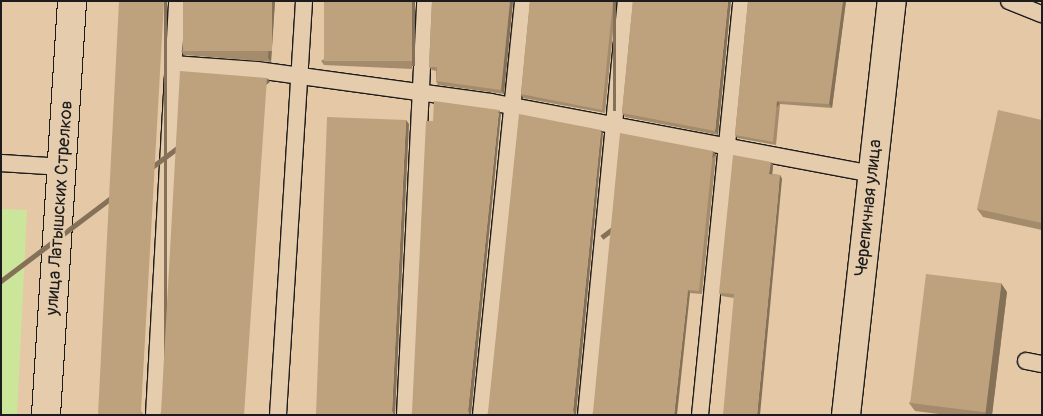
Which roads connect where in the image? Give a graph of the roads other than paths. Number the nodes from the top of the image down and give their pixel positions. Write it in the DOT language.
graph roads {
  1 [pos="72,1"];
  2 [pos="176,1"];
  3 [pos="304,1"];
  4 [pos="425,1"];
  5 [pos="523,1"];
  6 [pos="626,1"];
  7 [pos="741,1"];
  8 [pos="892,1"];
  9 [pos="1009,1"];
  10 [pos="1042,14"];
  11 [pos="172,64"];
  12 [pos="300,76"];
  13 [pos="419,92"];
  14 [pos="513,105"];
  15 [pos="614,124"];
  16 [pos="726,145"];
  17 [pos="1,163"];
  18 [pos="63,167"];
  19 [pos="873,174"];
  20 [pos="46,415"];
  21 [pos="154,415"];
  22 [pos="278,415"];
  23 [pos="405,415"];
  24 [pos="482,415"];
  25 [pos="586,415"];
  26 [pos="700,415"];
  27 [pos="846,415"];
  1 -- 18 [label="street, улица Латышских Стрелков"];
  2 -- 11 [label="lane"];
  3 -- 12 [label="lane"];
  4 -- 13 [label="lane"];
  5 -- 14 [label="lane"];
  6 -- 15 [label="lane"];
  7 -- 16 [label="lane"];
  8 -- 19 [label="street, Черепичная улица"];
  9 -- 10 [label="lane"];
  11 -- 12 [label="lane"];
  11 -- 21 [label="lane"];
  12 -- 13 [label="lane"];
  12 -- 22 [label="lane"];
  13 -- 14 [label="lane"];
  13 -- 23 [label="lane"];
  14 -- 15 [label="lane"];
  14 -- 24 [label="lane"];
  15 -- 16 [label="lane"];
  15 -- 25 [label="lane"];
  16 -- 19 [label="lane"];
  16 -- 26 [label="lane"];
  17 -- 18 [label="lane"];
  18 -- 20 [label="street, улица Латышских Стрелков"];
  19 -- 27 [label="street, Черепичная улица"];
}
